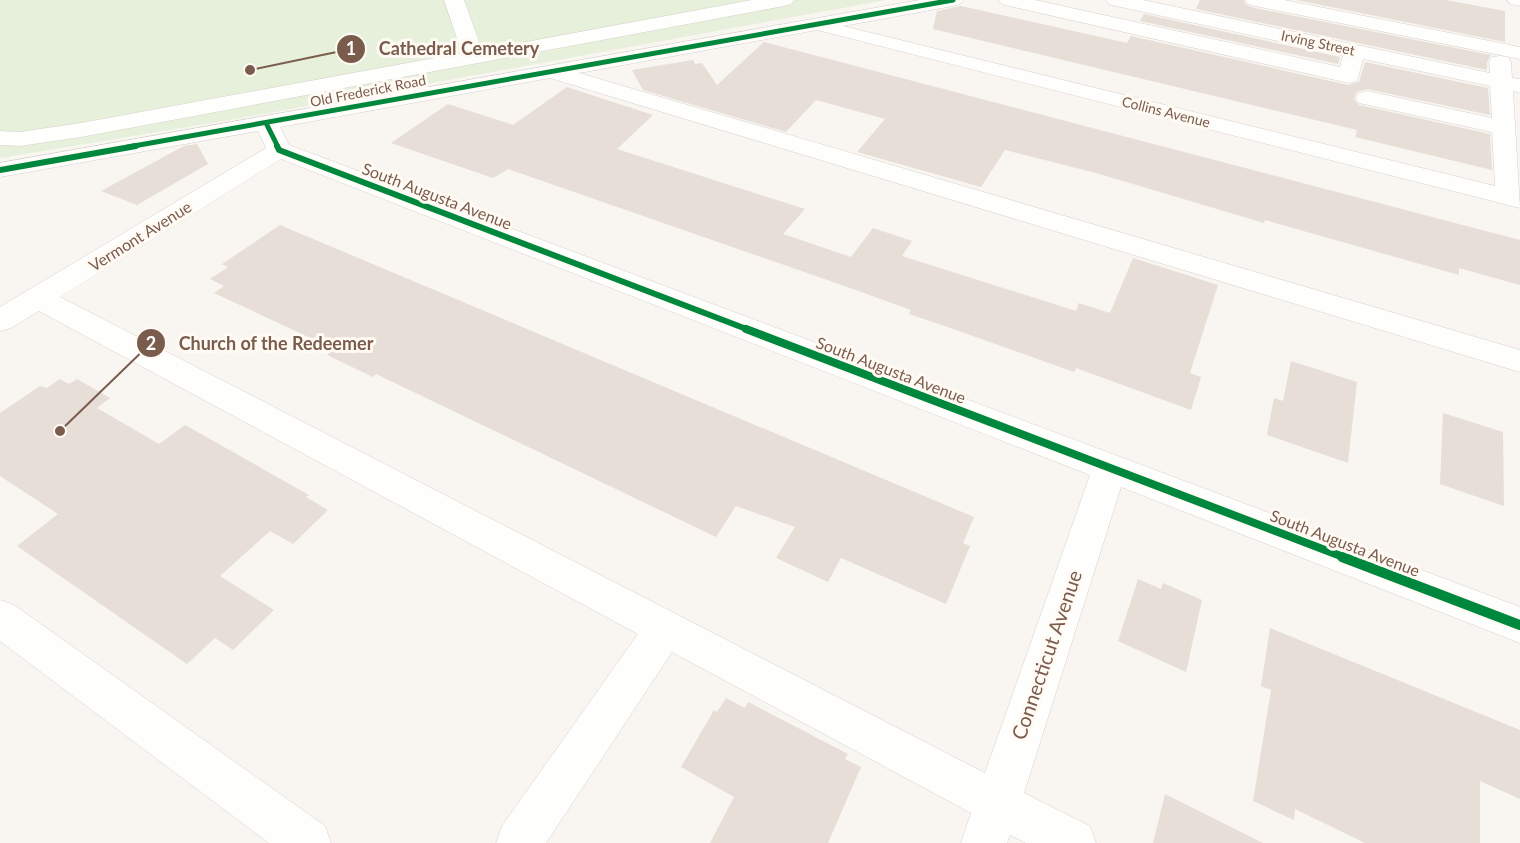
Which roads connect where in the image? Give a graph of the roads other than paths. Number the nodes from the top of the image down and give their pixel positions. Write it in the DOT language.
graph roads {
  1 [pos="454,0"];
  2 [pos="784,0"];
  3 [pos="953,0"];
  4 [pos="1009,0"];
  5 [pos="1116,0"];
  6 [pos="1255,0"];
  7 [pos="812,24"];
  8 [pos="1354,51"];
  9 [pos="1510,51"];
  10 [pos="474,57"];
  11 [pos="548,71"];
  12 [pos="1511,84"];
  13 [pos="1367,98"];
  14 [pos="1504,128"];
  15 [pos="273,137"];
  16 [pos="0,138"];
  17 [pos="0,170"];
  18 [pos="1514,199"];
  19 [pos="38,298"];
  20 [pos="0,321"];
  21 [pos="1520,361"];
  22 [pos="1110,468"];
  23 [pos="0,618"];
  24 [pos="1520,625"];
  25 [pos="665,628"];
  26 [pos="997,803"];
  27 [pos="308,843"];
  28 [pos="519,843"];
  29 [pos="984,843"];
  30 [pos="1073,843"];
  1 -- 10 [label="street"];
  2 -- 10 [label="street"];
  3 -- 7 [label="street, Old Frederick Road"];
  4 -- 8 [label="street"];
  5 -- 8 [label="street, Irving Street"];
  6 -- 9 [label="street"];
  7 -- 11 [label="street, Old Frederick Road"];
  7 -- 18 [label="street, Collins Avenue"];
  8 -- 12 [label="street, Irving Street"];
  9 -- 12 [label="street"];
  10 -- 16 [label="street"];
  11 -- 15 [label="street, Old Frederick Road"];
  11 -- 21 [label="street"];
  12 -- 14 [label="street"];
  13 -- 14 [label="street"];
  14 -- 18 [label="street"];
  15 -- 17 [label="street, Old Frederick Road"];
  15 -- 19 [label="street, Vermont Avenue"];
  15 -- 22 [label="street, South Augusta Avenue"];
  19 -- 20 [label="street, Vermont Avenue"];
  19 -- 25 [label="street"];
  22 -- 24 [label="street, South Augusta Avenue"];
  22 -- 26 [label="street, Connecticut Avenue"];
  23 -- 27 [label="street"];
  25 -- 26 [label="street"];
  25 -- 28 [label="street"];
  26 -- 29 [label="street, Connecticut Avenue"];
  26 -- 30 [label="street"];
}
